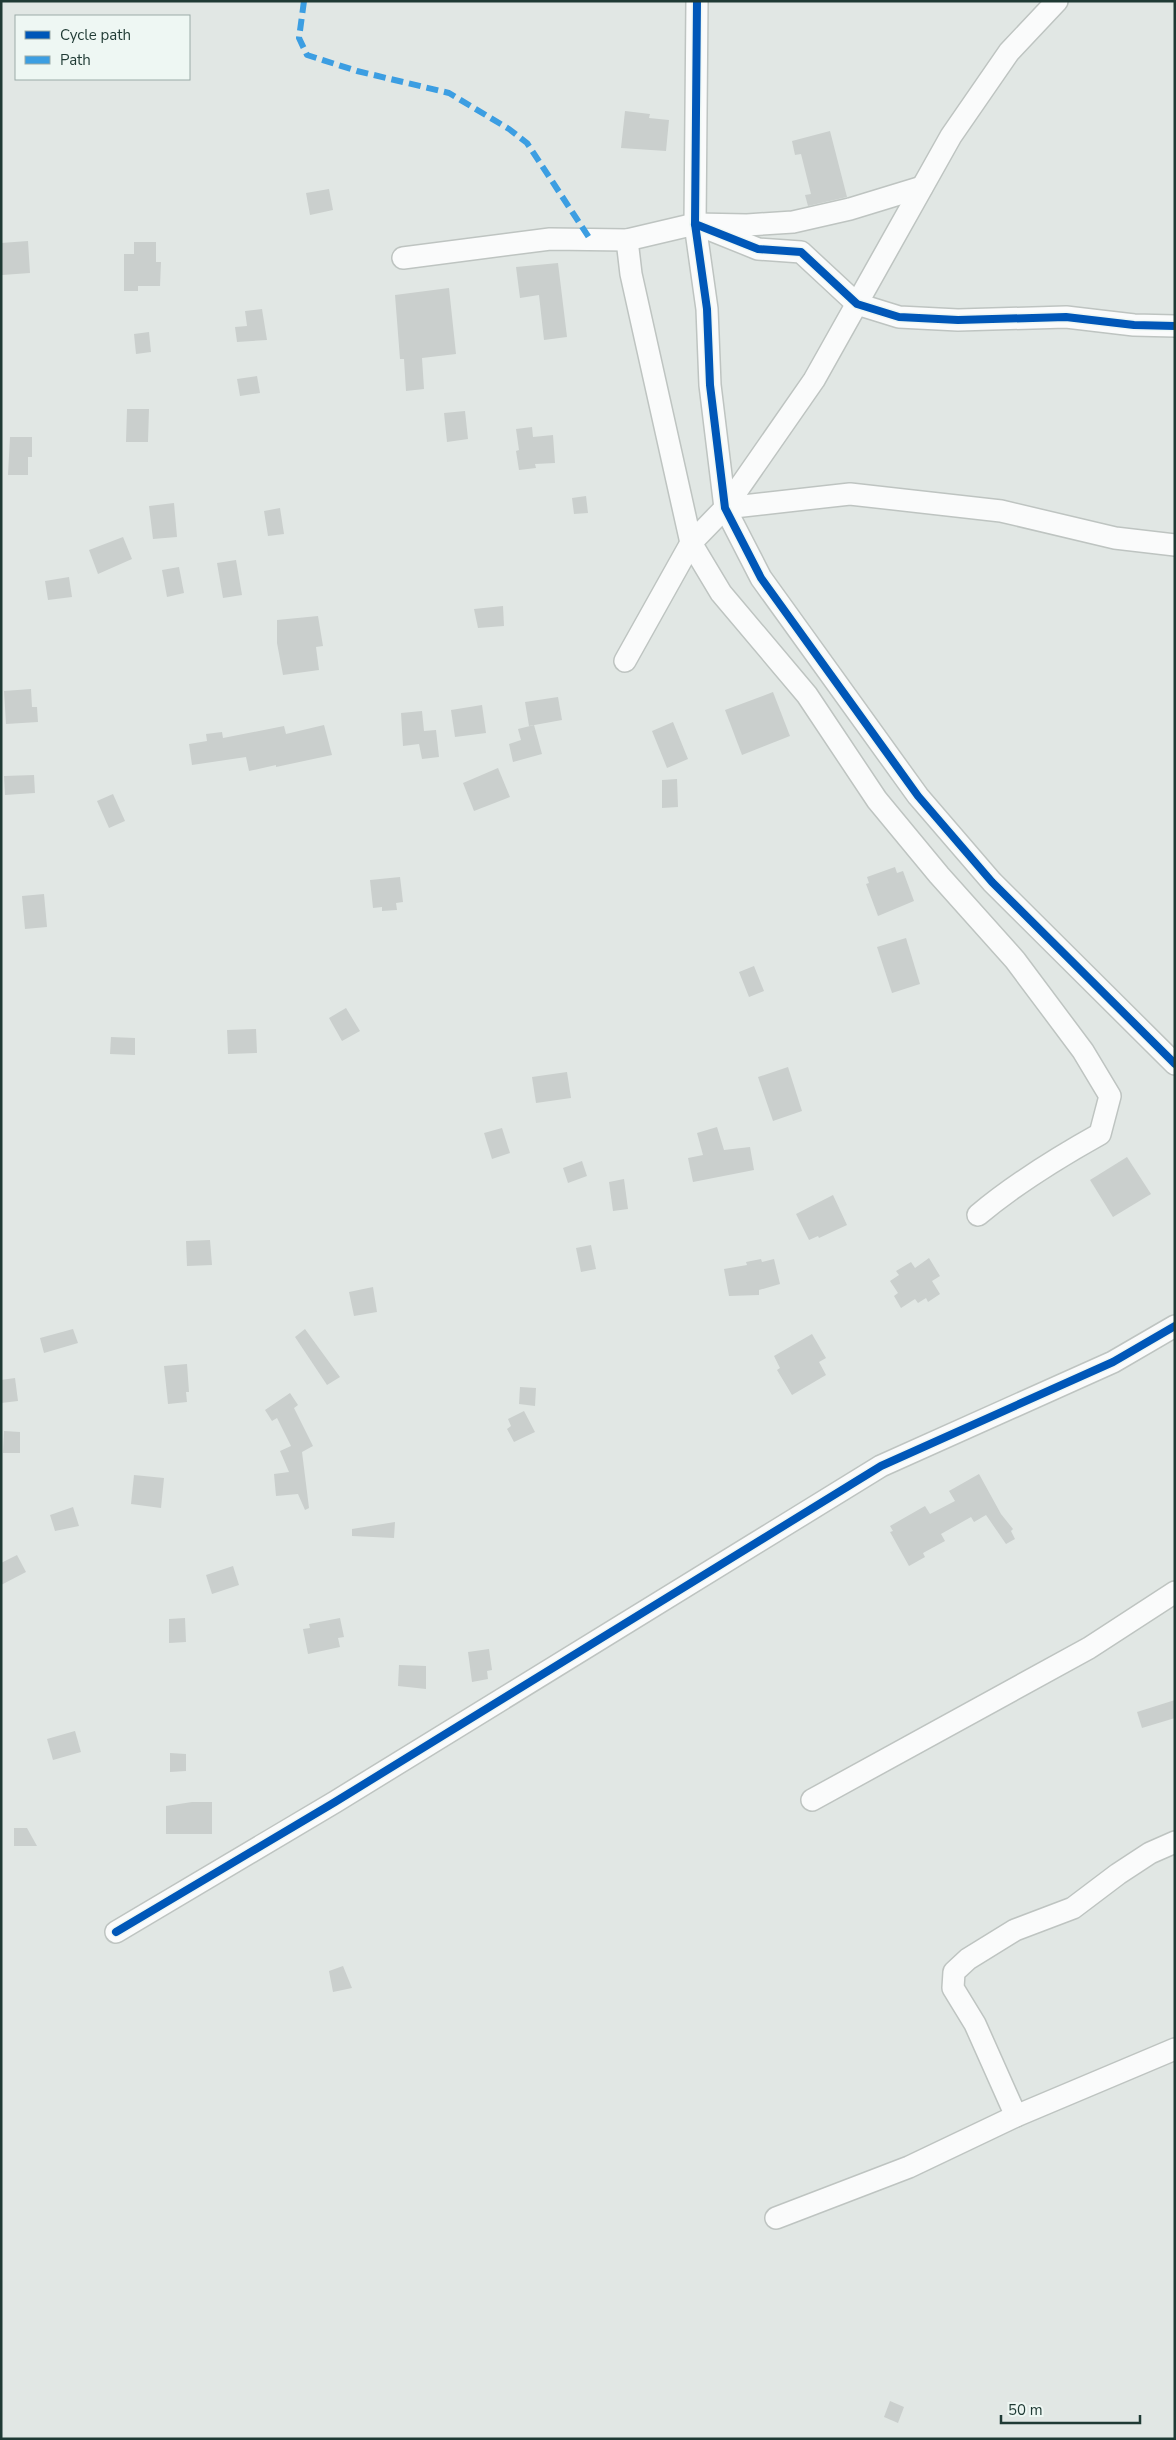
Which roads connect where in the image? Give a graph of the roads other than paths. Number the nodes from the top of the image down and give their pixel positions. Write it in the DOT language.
graph roads {
  1 [pos="697,1"];
  2 [pos="1057,1"];
  3 [pos="922,187"];
  4 [pos="694,224"];
  5 [pos="627,240"];
  6 [pos="403,258"];
  7 [pos="857,304"];
  8 [pos="1175,326"];
  9 [pos="725,508"];
  10 [pos="691,544"];
  11 [pos="1175,545"];
  12 [pos="625,661"];
  13 [pos="1175,1064"];
  14 [pos="978,1215"];
  15 [pos="1175,1326"];
  16 [pos="1175,1592"];
  17 [pos="812,1800"];
  18 [pos="1175,1842"];
  19 [pos="116,1932"];
  20 [pos="1175,2049"];
  21 [pos="1016,2116"];
  22 [pos="776,2218"];
  1 -- 4 [label="street"];
  2 -- 3 [label="street"];
  3 -- 4 [label="street"];
  3 -- 7 [label="street"];
  4 -- 5 [label="street"];
  4 -- 7 [label="street"];
  4 -- 9 [label="street"];
  5 -- 6 [label="street"];
  5 -- 10 [label="street"];
  7 -- 8 [label="street"];
  7 -- 9 [label="street"];
  9 -- 10 [label="street"];
  9 -- 11 [label="street"];
  9 -- 13 [label="street"];
  10 -- 12 [label="street"];
  10 -- 14 [label="street"];
  15 -- 19 [label="street"];
  16 -- 17 [label="street"];
  18 -- 21 [label="street"];
  20 -- 21 [label="street"];
  21 -- 22 [label="street"];
}
